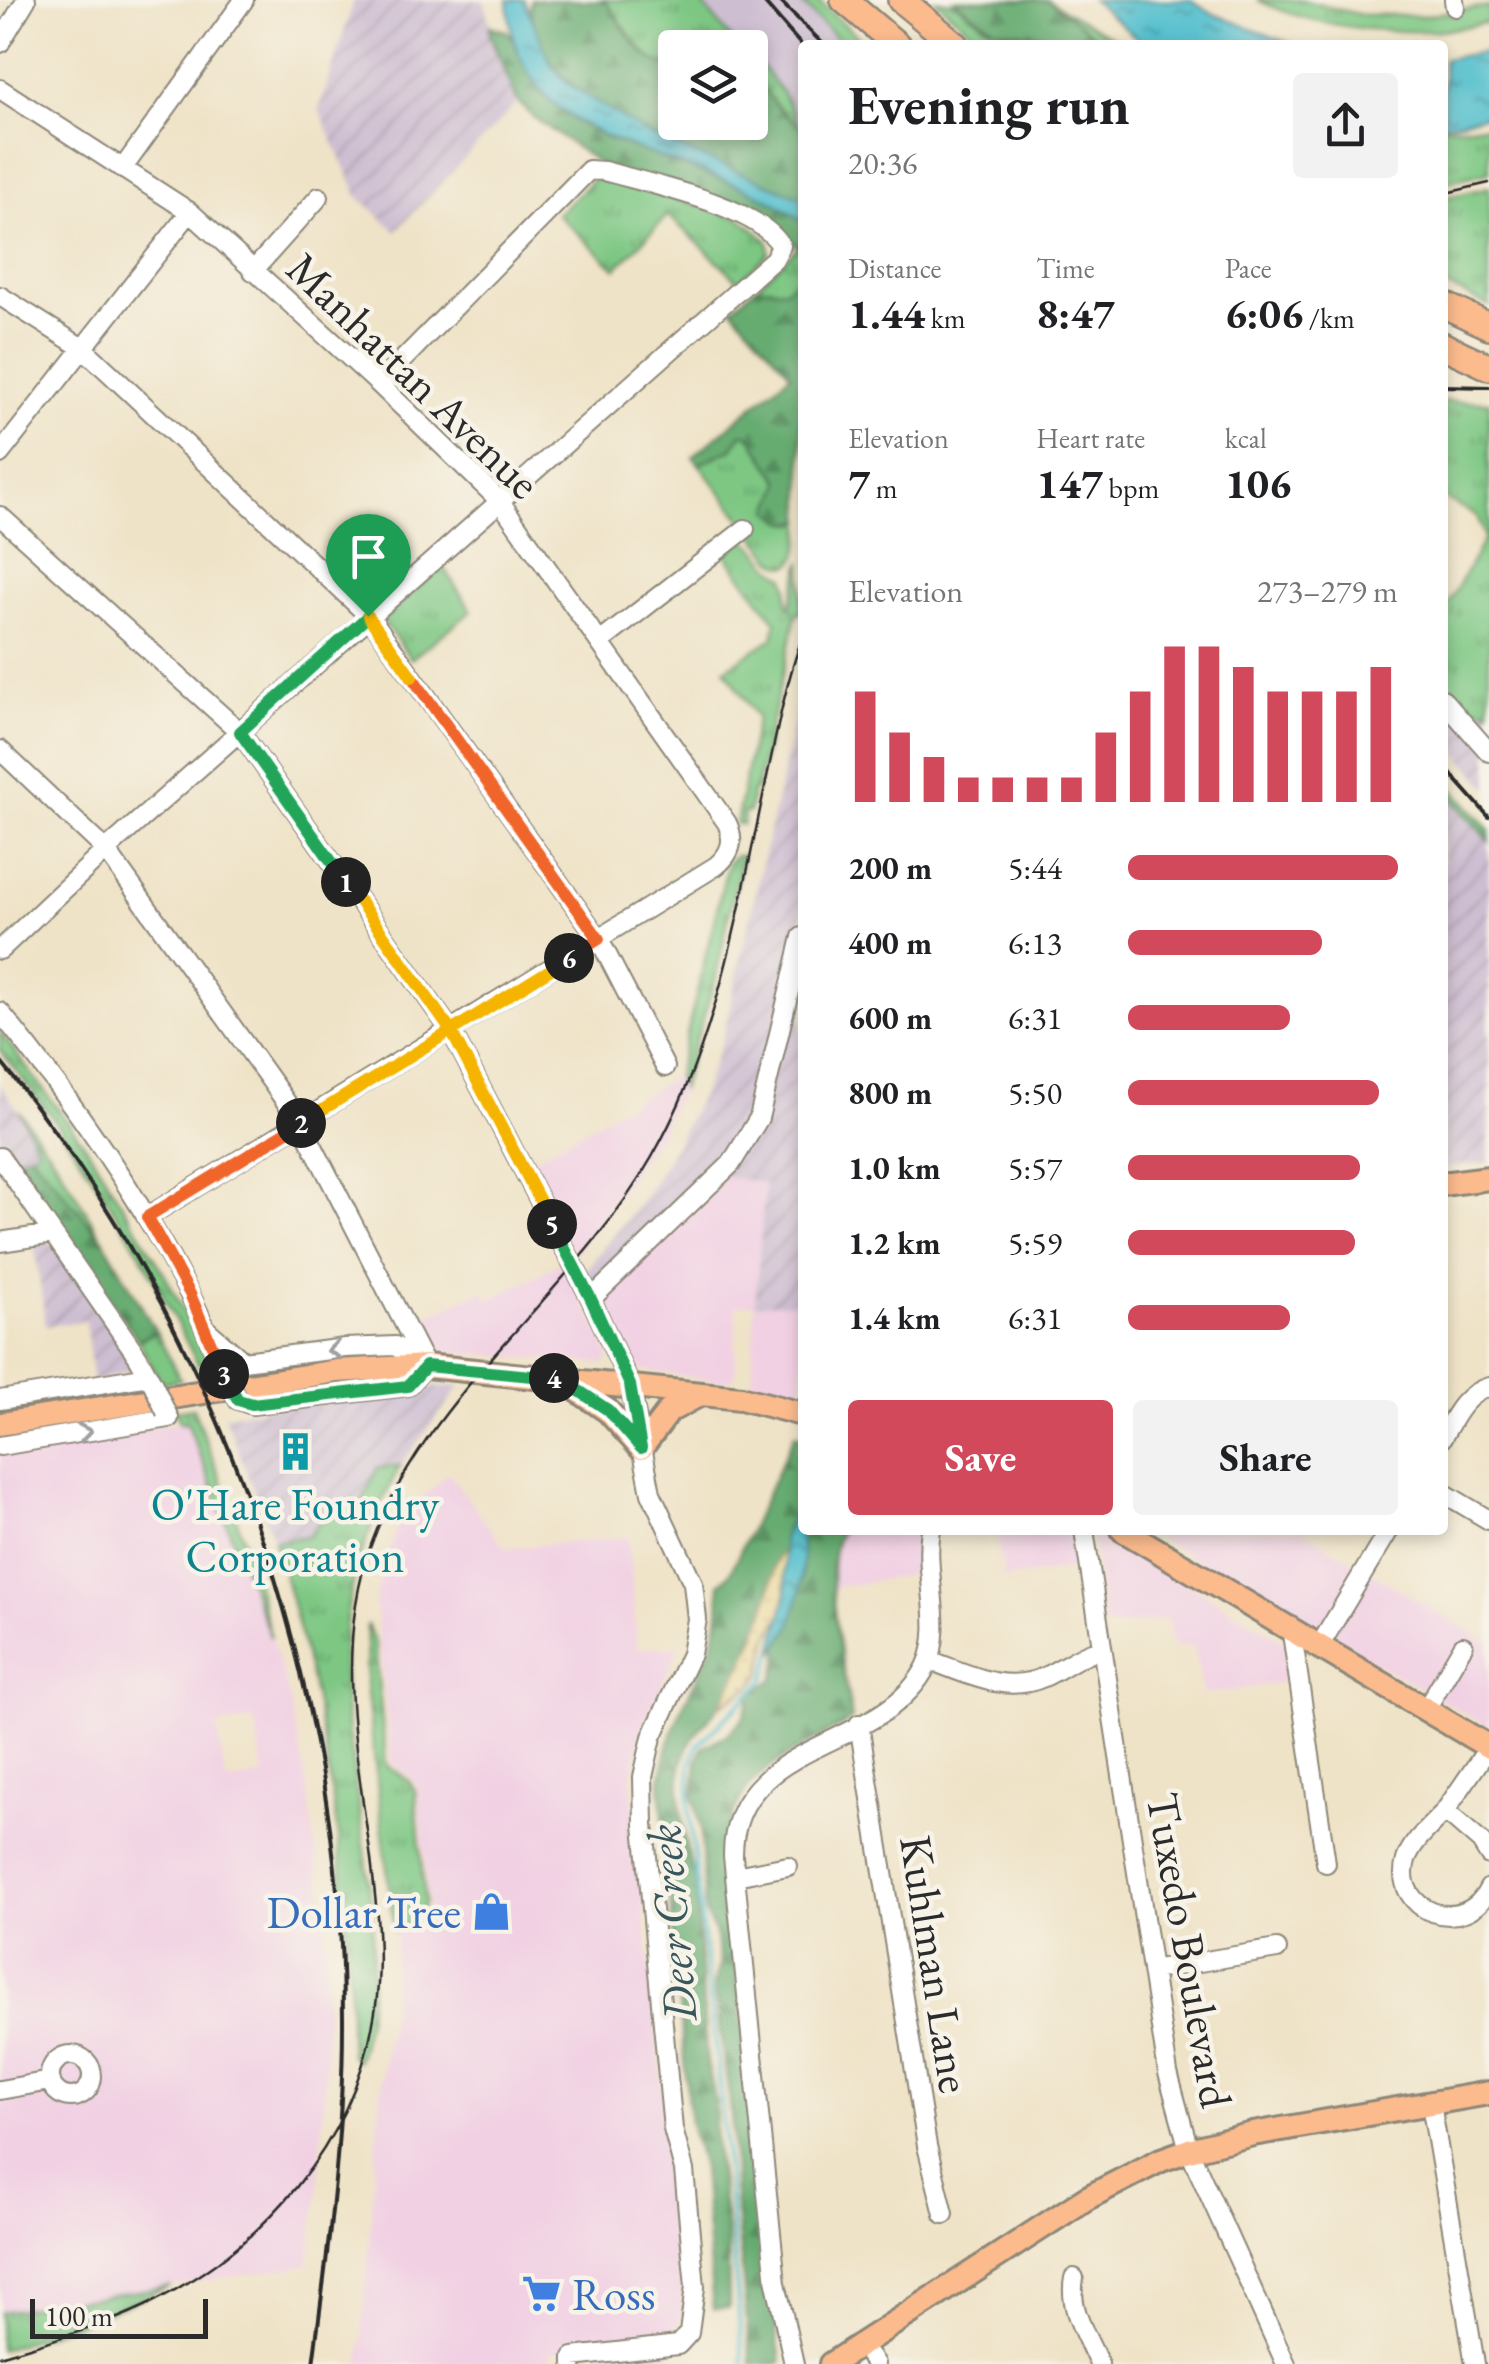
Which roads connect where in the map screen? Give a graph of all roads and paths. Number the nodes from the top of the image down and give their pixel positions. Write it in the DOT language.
graph roads {
  1 [pos="26,0"];
  2 [pos="244,0"];
  3 [pos="844,0"];
  4 [pos="900,0"];
  5 [pos="891,40"];
  6 [pos="950,40"];
  7 [pos="0,43"];
  8 [pos="0,89"];
  9 [pos="122,168"];
  10 [pos="319,197"];
  11 [pos="190,212"];
  12 [pos="254,271"];
  13 [pos="0,296"];
  14 [pos="1448,307"];
  15 [pos="1489,326"];
  16 [pos="1448,347"];
  17 [pos="84,349"];
  18 [pos="1489,367"];
  19 [pos="379,384"];
  20 [pos="0,454"];
  21 [pos="499,500"];
  22 [pos="0,516"];
  23 [pos="745,530"];
  24 [pos="368,616"];
  25 [pos="600,642"];
  26 [pos="1448,706"];
  27 [pos="240,732"];
  28 [pos="0,750"];
  29 [pos="1489,752"];
  30 [pos="106,850"];
  31 [pos="599,939"];
  32 [pos="0,950"];
  33 [pos="798,953"];
  34 [pos="0,1012"];
  35 [pos="451,1031"];
  36 [pos="665,1066"];
  37 [pos="301,1123"];
  38 [pos="0,1157"];
  39 [pos="1489,1178"];
  40 [pos="1448,1183"];
  41 [pos="147,1217"];
  42 [pos="53,1234"];
  43 [pos="0,1242"];
  44 [pos="591,1299"];
  45 [pos="207,1330"];
  46 [pos="244,1362"];
  47 [pos="426,1366"];
  48 [pos="222,1372"];
  49 [pos="561,1379"];
  50 [pos="151,1380"];
  51 [pos="630,1385"];
  52 [pos="1489,1387"];
  53 [pos="702,1394"];
  54 [pos="0,1400"];
  55 [pos="798,1413"];
  56 [pos="0,1424"];
  57 [pos="1448,1429"];
  58 [pos="0,1446"];
  59 [pos="641,1448"];
  60 [pos="1448,1496"];
  61 [pos="1489,1520"];
  62 [pos="930,1535"];
  63 [pos="1085,1535"];
  64 [pos="1132,1535"];
  65 [pos="1386,1535"];
  66 [pos="1291,1628"];
  67 [pos="1320,1645"];
  68 [pos="1463,1646"];
  69 [pos="1100,1649"];
  70 [pos="929,1660"];
  71 [pos="1426,1710"];
  72 [pos="860,1724"];
  73 [pos="1489,1747"];
  74 [pos="1445,1811"];
  75 [pos="1489,1855"];
  76 [pos="1326,1864"];
  77 [pos="788,1866"];
  78 [pos="735,1876"];
  79 [pos="1489,1888"];
  80 [pos="1277,1949"];
  81 [pos="1152,1970"];
  82 [pos="50,2081"];
  83 [pos="0,2090"];
  84 [pos="1489,2093"];
  85 [pos="1432,2104"];
  86 [pos="1188,2150"];
  87 [pos="944,2214"];
  88 [pos="1074,2278"];
  89 [pos="868,2355"];
  90 [pos="573,2364"];
  91 [pos="794,2364"];
  92 [pos="832,2364"];
  93 [pos="1099,2364"];
  94 [pos="1286,2364"];
  95 [pos="1474,2364"];
  1 -- 7 [label="street"];
  2 -- 9 [label="street"];
  3 -- 5 [label="highway"];
  4 -- 6 [label="highway"];
  8 -- 9 [label="street, Manhattan Avenue"];
  9 -- 11 [label="street, Manhattan Avenue"];
  10 -- 12 [label="street"];
  11 -- 12 [label="street, Manhattan Avenue"];
  11 -- 17 [label="street"];
  12 -- 19 [label="street, Manhattan Avenue"];
  13 -- 17 [label="street"];
  14 -- 15 [label="highway"];
  16 -- 18 [label="highway"];
  17 -- 20 [label="street"];
  17 -- 24 [label="street"];
  19 -- 21 [label="street, Manhattan Avenue"];
  19 -- 21 [label="street"];
  21 -- 24 [label="street"];
  21 -- 25 [label="street, Manhattan Avenue"];
  22 -- 27 [label="street"];
  23 -- 25 [label="street"];
  24 -- 27 [label="street"];
  24 -- 31 [label="street"];
  25 -- 31 [label="street, Manhattan Avenue"];
  26 -- 29 [label="street"];
  27 -- 30 [label="street"];
  27 -- 35 [label="street"];
  28 -- 30 [label="street"];
  30 -- 32 [label="street"];
  30 -- 37 [label="street"];
  31 -- 35 [label="street"];
  31 -- 36 [label="street"];
  33 -- 44 [label="street"];
  34 -- 41 [label="street"];
  35 -- 37 [label="street"];
  35 -- 44 [label="street"];
  37 -- 41 [label="street"];
  37 -- 47 [label="street"];
  38 -- 42 [label="street"];
  39 -- 40 [label="main road"];
  41 -- 45 [label="street"];
  42 -- 43 [label="street"];
  42 -- 50 [label="street"];
  44 -- 51 [label="street"];
  45 -- 46 [label="street"];
  45 -- 48 [label="street"];
  47 -- 46 [label="street, one-way"];
  46 -- 48 [label="street"];
  47 -- 48 [label="street, bridge"];
  47 -- 49 [label="main road"];
  47 -- 56 [label="main road"];
  49 -- 51 [label="main road"];
  49 -- 59 [label="main road"];
  50 -- 54 [label="street"];
  58 -- 50 [label="street, one-way, bridge"];
  51 -- 53 [label="main road"];
  51 -- 59 [label="street"];
  52 -- 57 [label="street"];
  53 -- 55 [label="main road"];
  53 -- 59 [label="main road"];
  59 -- 90 [label="street"];
  60 -- 61 [label="street"];
  62 -- 70 [label="street"];
  63 -- 69 [label="street, Tuxedo Boulevard"];
  64 -- 66 [label="main road"];
  65 -- 67 [label="street"];
  66 -- 67 [label="main road"];
  66 -- 76 [label="street"];
  67 -- 71 [label="main road"];
  68 -- 71 [label="street"];
  69 -- 70 [label="street"];
  69 -- 81 [label="street, Tuxedo Boulevard"];
  70 -- 72 [label="street"];
  71 -- 73 [label="main road"];
  72 -- 78 [label="street"];
  72 -- 87 [label="street, Kuhlman Lane"];
  73 -- 74 [label="street"];
  74 -- 75 [label="street"];
  74 -- 79 [label="street"];
  77 -- 78 [label="street"];
  78 -- 91 [label="street"];
  80 -- 81 [label="street"];
  81 -- 86 [label="street, Tuxedo Boulevard"];
  82 -- 83 [label="street"];
  84 -- 85 [label="main road"];
  85 -- 86 [label="main road"];
  85 -- 95 [label="street"];
  86 -- 89 [label="main road"];
  86 -- 94 [label="street, Tuxedo Boulevard"];
  88 -- 93 [label="street"];
  89 -- 92 [label="main road"];
}
